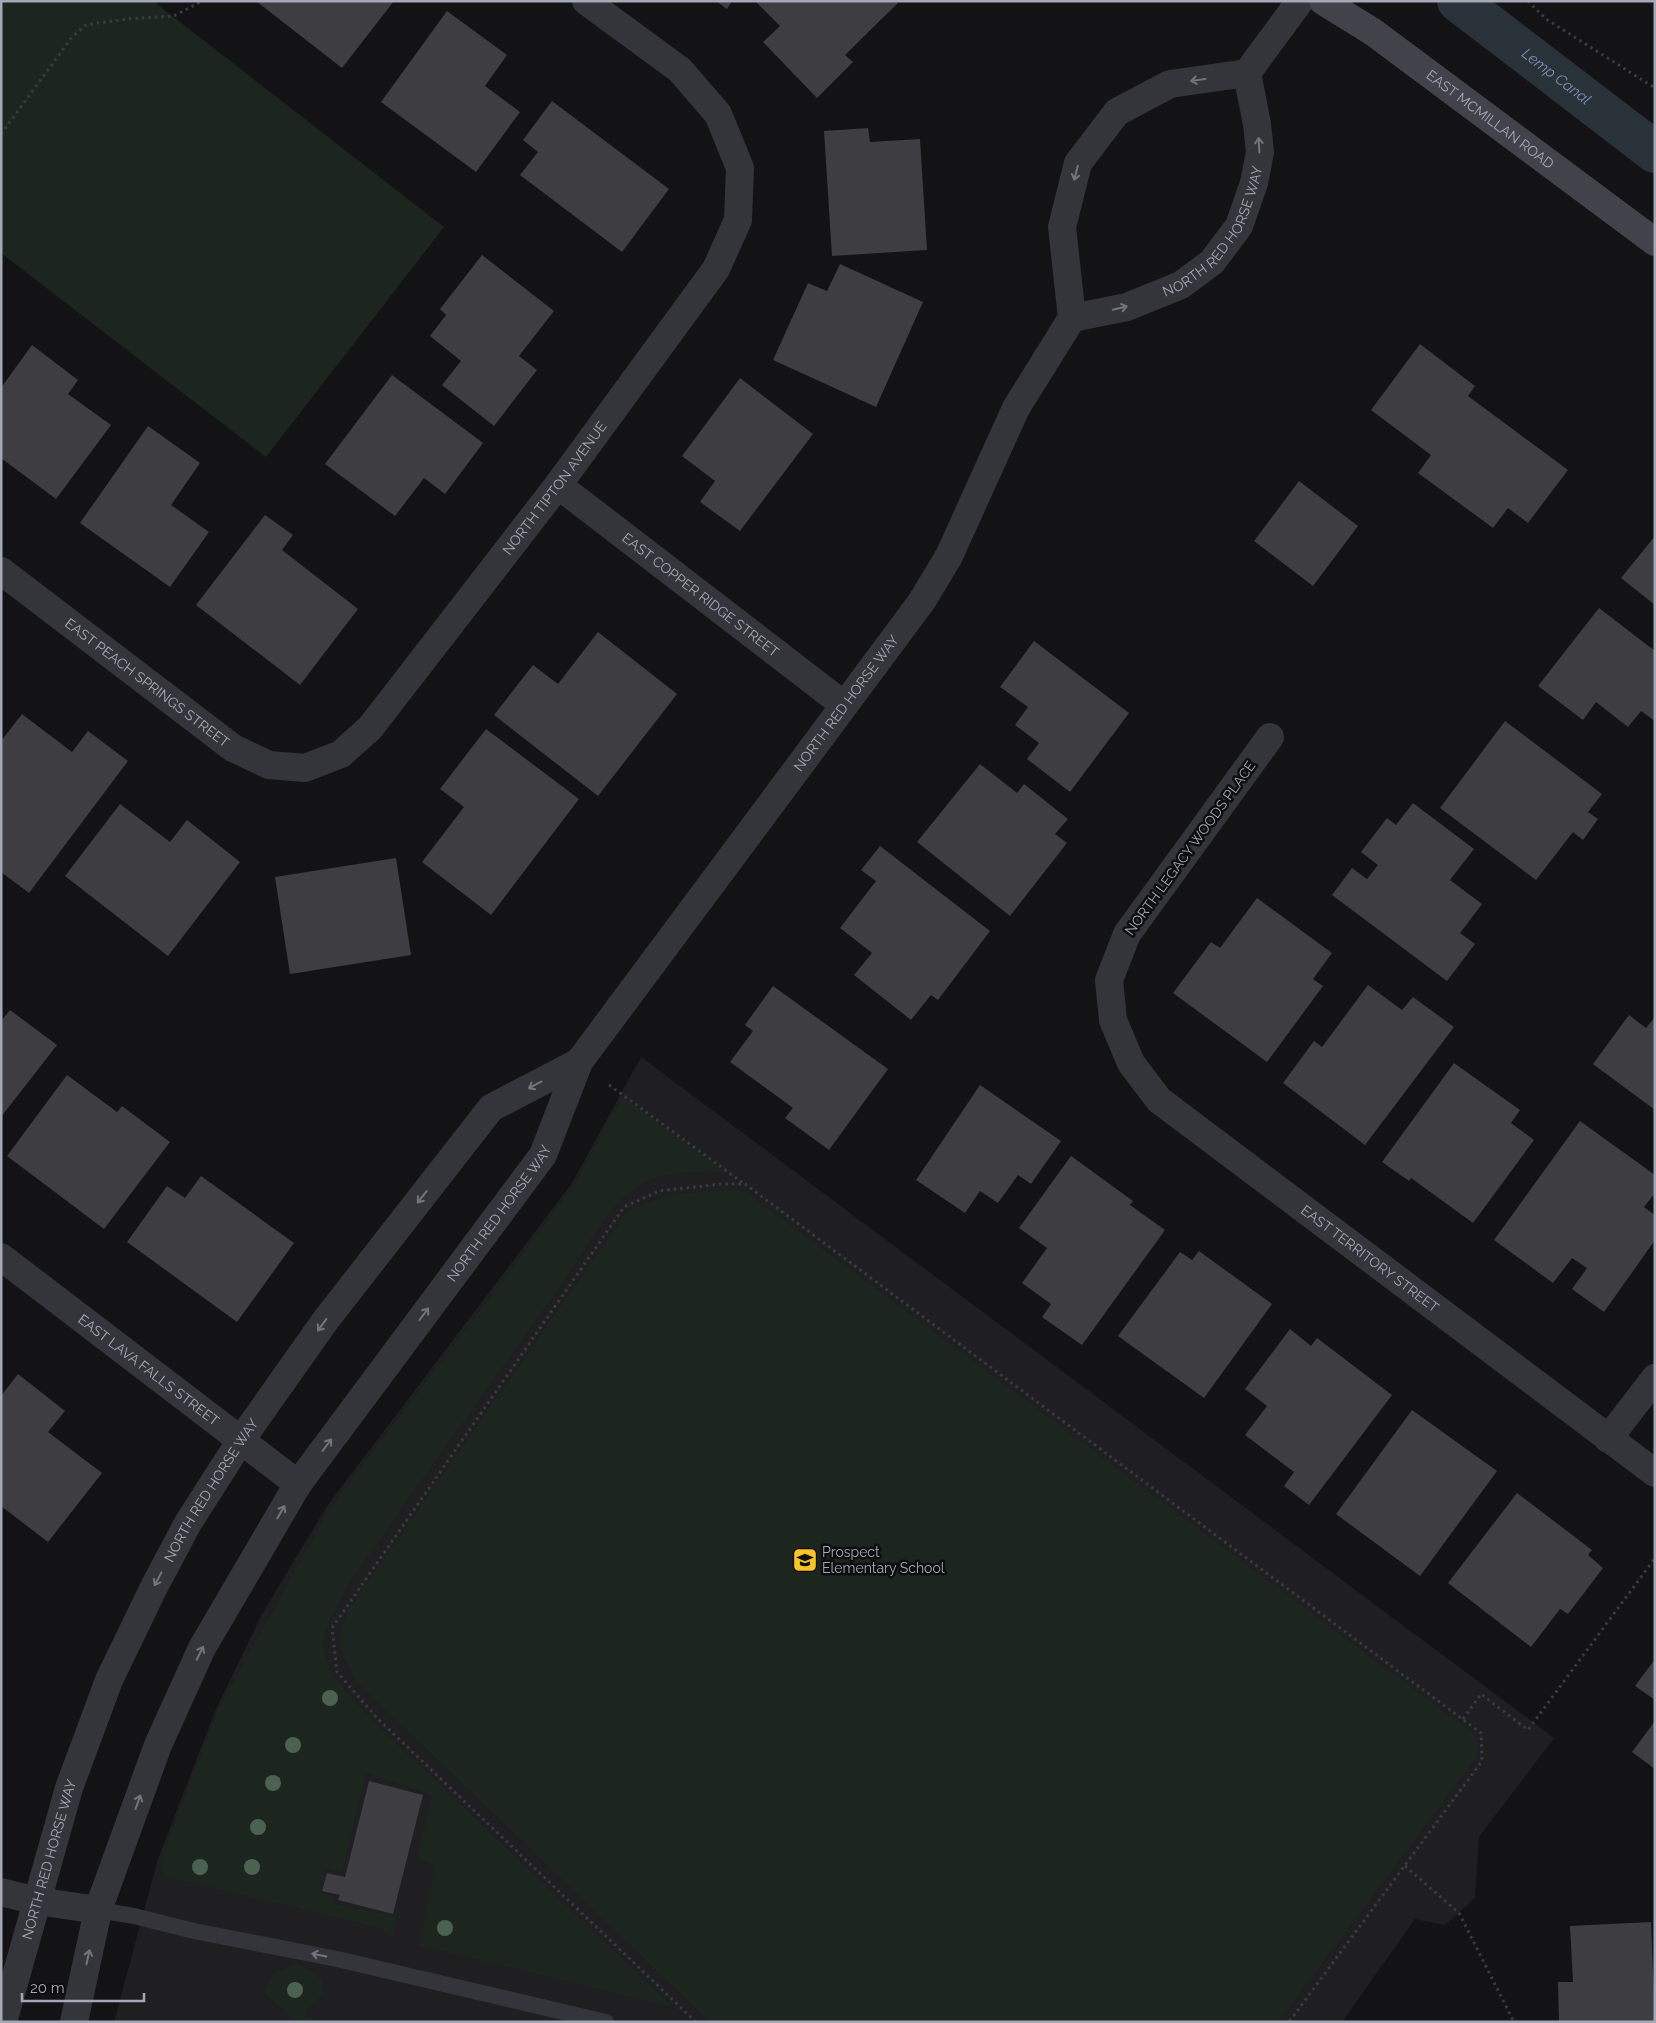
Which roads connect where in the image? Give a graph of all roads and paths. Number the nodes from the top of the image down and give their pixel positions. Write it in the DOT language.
graph roads {
  1 [pos="202,1"];
  2 [pos="586,1"];
  3 [pos="1300,1"];
  4 [pos="1323,1"];
  5 [pos="1528,1"];
  6 [pos="1247,73"];
  7 [pos="1655,88"];
  8 [pos="1,134"];
  9 [pos="1655,242"];
  10 [pos="1072,318"];
  11 [pos="558,484"];
  12 [pos="1,571"];
  13 [pos="844,706"];
  14 [pos="1270,737"];
  15 [pos="305,768"];
  16 [pos="1113,1020"];
  17 [pos="578,1062"];
  18 [pos="745,1184"];
  19 [pos="1,1257"];
  20 [pos="1655,1378"];
  21 [pos="1608,1438"];
  22 [pos="240,1440"];
  23 [pos="1655,1473"];
  24 [pos="298,1484"];
  25 [pos="1655,1558"];
  26 [pos="1462,1719"];
  27 [pos="1404,1866"];
  28 [pos="1,1892"];
  29 [pos="37,1901"];
  30 [pos="98,1910"];
  31 [pos="2,2022"];
  32 [pos="74,2022"];
  33 [pos="606,2022"];
  34 [pos="696,2022"];
  35 [pos="1289,2022"];
  36 [pos="1514,2022"];
  1 -- 8 [label="path"];
  2 -- 11 [label="street, NORTH TIPTON AVENUE"];
  3 -- 6 [label="street"];
  4 -- 9 [label="main road, EAST MCMILLAN ROAD"];
  5 -- 7 [label="path"];
  10 -- 6 [label="street, NORTH RED HORSE WAY, one-way"];
  6 -- 10 [label="street, one-way"];
  10 -- 13 [label="street, NORTH RED HORSE WAY"];
  11 -- 13 [label="street, EAST COPPER RIDGE STREET"];
  11 -- 15 [label="street, NORTH TIPTON AVENUE"];
  12 -- 15 [label="street, EAST PEACH SPRINGS STREET"];
  13 -- 17 [label="street, NORTH RED HORSE WAY"];
  14 -- 16 [label="street, NORTH LEGACY WOODS PLACE"];
  16 -- 21 [label="street, EAST TERRITORY STREET"];
  17 -- 18 [label="path"];
  17 -- 22 [label="street, NORTH RED HORSE WAY, one-way"];
  24 -- 17 [label="street, NORTH RED HORSE WAY, one-way"];
  18 -- 26 [label="path"];
  18 -- 34 [label="path"];
  19 -- 22 [label="street, EAST LAVA FALLS STREET"];
  20 -- 21 [label="street"];
  21 -- 23 [label="street, EAST TERRITORY STREET"];
  22 -- 24 [label="street, EAST LAVA FALLS STREET"];
  22 -- 29 [label="street, NORTH RED HORSE WAY, one-way"];
  30 -- 24 [label="street, NORTH RED HORSE WAY, one-way"];
  25 -- 26 [label="path"];
  26 -- 27 [label="path"];
  27 -- 35 [label="path"];
  27 -- 36 [label="path"];
  28 -- 29 [label="street"];
  29 -- 30 [label="street"];
  29 -- 31 [label="street, NORTH RED HORSE WAY"];
  32 -- 30 [label="street, NORTH RED HORSE WAY, one-way"];
  33 -- 30 [label="lane, one-way"];
}
